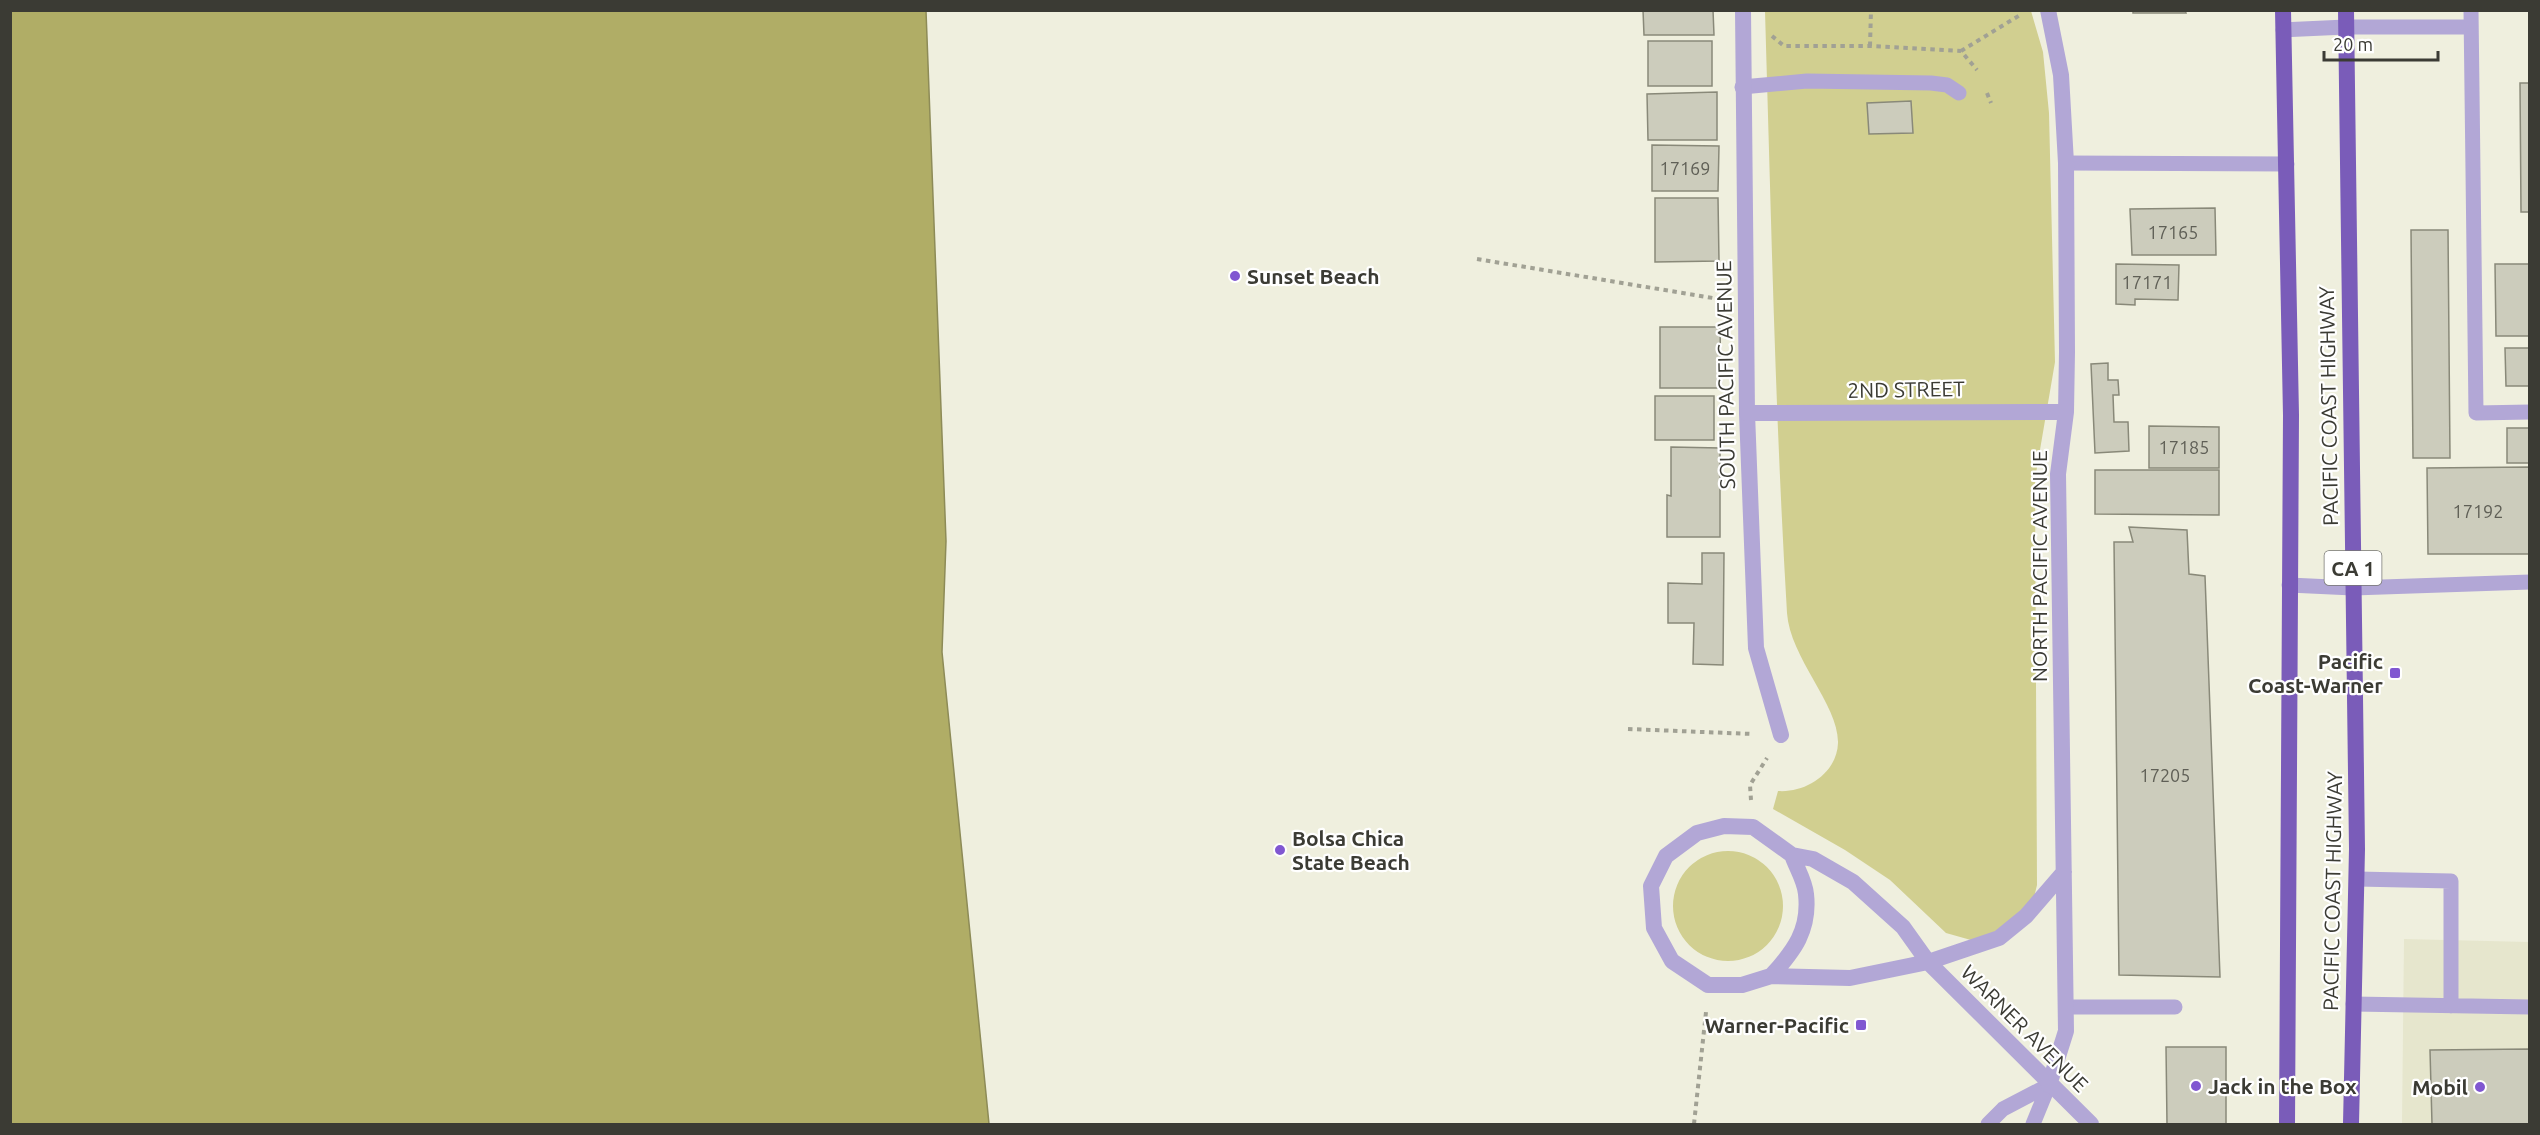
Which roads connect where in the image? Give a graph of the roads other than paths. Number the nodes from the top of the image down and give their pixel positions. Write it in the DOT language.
graph roads {
  1 [pos="1743,10"];
  2 [pos="2048,10"];
  3 [pos="2283,10"];
  4 [pos="2471,10"];
  5 [pos="2346,19"];
  6 [pos="2471,27"];
  7 [pos="2283,30"];
  8 [pos="1742,87"];
  9 [pos="1959,93"];
  10 [pos="2066,163"];
  11 [pos="2287,164"];
  12 [pos="2066,412"];
  13 [pos="2529,412"];
  14 [pos="1747,413"];
  15 [pos="2529,582"];
  16 [pos="2289,585"];
  17 [pos="2353,588"];
  18 [pos="1781,735"];
  19 [pos="1792,855"];
  20 [pos="2064,872"];
  21 [pos="2356,879"];
  22 [pos="1928,962"];
  23 [pos="1771,976"];
  24 [pos="2353,1004"];
  25 [pos="2451,1006"];
  26 [pos="2066,1007"];
  27 [pos="2175,1007"];
  28 [pos="2529,1007"];
  29 [pos="2049,1085"];
  30 [pos="1988,1125"];
  31 [pos="2033,1125"];
  32 [pos="2091,1125"];
  33 [pos="2287,1125"];
  34 [pos="2351,1125"];
  1 -- 8 [label="street, SOUTH PACIFIC AVENUE"];
  2 -- 10 [label="street, NORTH PACIFIC AVENUE"];
  3 -- 7 [label="highway, PACIFIC COAST HIGHWAY"];
  4 -- 6 [label="lane"];
  5 -- 6 [label="lane"];
  5 -- 7 [label="lane"];
  5 -- 17 [label="highway, PACIFIC COAST HIGHWAY / CA 1"];
  6 -- 13 [label="lane"];
  7 -- 11 [label="highway, PACIFIC COAST HIGHWAY"];
  8 -- 9 [label="lane"];
  8 -- 14 [label="street, SOUTH PACIFIC AVENUE"];
  10 -- 11 [label="lane"];
  10 -- 12 [label="street, NORTH PACIFIC AVENUE"];
  11 -- 16 [label="highway, PACIFIC COAST HIGHWAY"];
  12 -- 14 [label="street, 2ND STREET"];
  12 -- 20 [label="street, NORTH PACIFIC AVENUE"];
  14 -- 18 [label="street, SOUTH PACIFIC AVENUE"];
  15 -- 17 [label="lane"];
  16 -- 17 [label="lane"];
  16 -- 33 [label="highway, PACIFIC COAST HIGHWAY"];
  17 -- 21 [label="highway, PACIFIC COAST HIGHWAY / CA 1"];
  19 -- 22 [label="street, WARNER AVENUE"];
  19 -- 23 [label="street"];
  19 -- 23 [label="street, WARNER AVENUE"];
  20 -- 22 [label="street"];
  20 -- 26 [label="street, NORTH PACIFIC AVENUE"];
  21 -- 24 [label="highway, PACIFIC COAST HIGHWAY / CA 1"];
  21 -- 25 [label="lane"];
  22 -- 23 [label="street"];
  22 -- 29 [label="street, WARNER AVENUE"];
  24 -- 25 [label="lane"];
  24 -- 34 [label="highway, PACIFIC COAST HIGHWAY / CA 1"];
  25 -- 28 [label="lane"];
  26 -- 27 [label="lane"];
  26 -- 29 [label="street, NORTH PACIFIC AVENUE"];
  29 -- 30 [label="lane"];
  29 -- 31 [label="lane"];
  29 -- 32 [label="street, WARNER AVENUE"];
}
